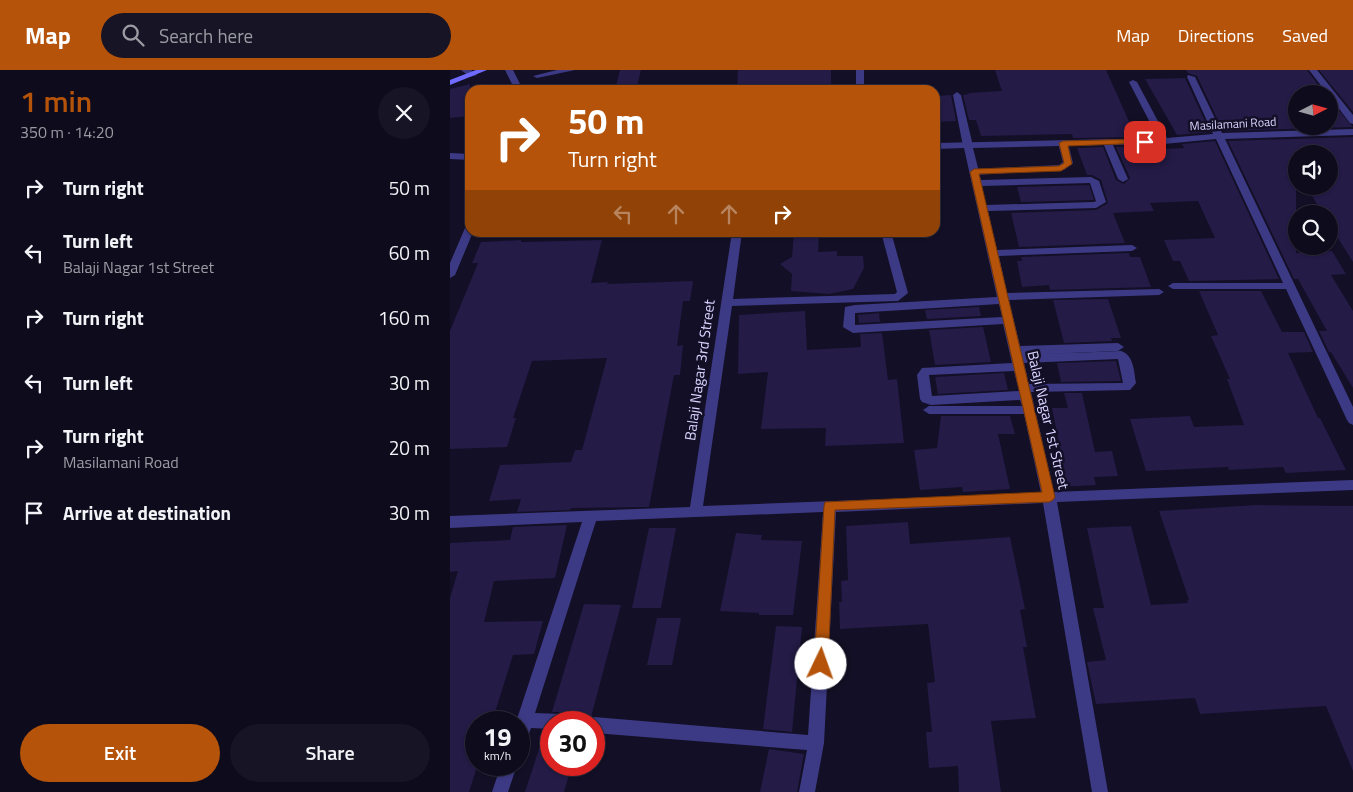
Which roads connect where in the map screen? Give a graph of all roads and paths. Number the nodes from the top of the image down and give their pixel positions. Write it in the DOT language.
graph roads {
  1 [pos="465,70"];
  2 [pos="483,70"];
  3 [pos="509,70"];
  4 [pos="571,70"];
  5 [pos="860,70"];
  6 [pos="1313,70"];
  7 [pos="473,74"];
  8 [pos="537,76"];
  9 [pos="1191,76"];
  10 [pos="1133,82"];
  11 [pos="450,83"];
  12 [pos="516,85"];
  13 [pos="860,85"];
  14 [pos="957,94"];
  15 [pos="1353,120"];
  16 [pos="1353,132"];
  17 [pos="1220,136"];
  18 [pos="1164,141"];
  19 [pos="1106,142"];
  20 [pos="1063,143"];
  21 [pos="940,146"];
  22 [pos="968,146"];
  23 [pos="450,156"];
  24 [pos="465,157"];
  25 [pos="975,177"];
  26 [pos="1123,179"];
  27 [pos="982,208"];
  28 [pos="466,237"];
  29 [pos="735,237"];
  30 [pos="887,237"];
  31 [pos="1132,248"];
  32 [pos="992,253"];
  33 [pos="450,275"];
  34 [pos="1173,286"];
  35 [pos="1290,286"];
  36 [pos="1159,292"];
  37 [pos="1003,299"];
  38 [pos="726,303"];
  39 [pos="1008,320"];
  40 [pos="1118,347"];
  41 [pos="1017,359"];
  42 [pos="1025,392"];
  43 [pos="929,410"];
  44 [pos="1029,410"];
  45 [pos="1353,420"];
  46 [pos="1353,485"];
  47 [pos="1049,497"];
  48 [pos="830,506"];
  49 [pos="696,511"];
  50 [pos="591,516"];
  51 [pos="450,522"];
  52 [pos="529,711"];
  53 [pos="605,726"];
  54 [pos="816,743"];
  55 [pos="506,776"];
  56 [pos="500,792"];
  57 [pos="807,792"];
  58 [pos="1100,792"];
  1 -- 7 [label="street"];
  2 -- 7 [label="main road"];
  3 -- 12 [label="street"];
  4 -- 8 [label="street"];
  5 -- 13 [label="street"];
  6 -- 15 [label="street"];
  7 -- 11 [label="main road"];
  9 -- 17 [label="street"];
  10 -- 18 [label="street"];
  14 -- 22 [label="street, Balaji Nagar 1st Street"];
  16 -- 17 [label="street, Masilamani Road"];
  17 -- 18 [label="street, Masilamani Road"];
  17 -- 35 [label="street"];
  18 -- 19 [label="street, Masilamani Road"];
  19 -- 20 [label="street, Masilamani Road"];
  19 -- 26 [label="street"];
  20 -- 22 [label="street, Masilamani Road"];
  20 -- 25 [label="street"];
  21 -- 22 [label="street, Masilamani Road"];
  22 -- 25 [label="street, Balaji Nagar 1st Street"];
  23 -- 24 [label="street"];
  25 -- 27 [label="street, Balaji Nagar 1st Street"];
  25 -- 27 [label="street"];
  27 -- 32 [label="street, Balaji Nagar 1st Street"];
  28 -- 33 [label="street"];
  29 -- 38 [label="street, Balaji Nagar 3rd Street"];
  30 -- 38 [label="street"];
  31 -- 32 [label="street"];
  32 -- 37 [label="street, Balaji Nagar 1st Street"];
  34 -- 35 [label="street"];
  35 -- 45 [label="street"];
  36 -- 37 [label="street"];
  37 -- 39 [label="street, Balaji Nagar 1st Street"];
  37 -- 39 [label="street"];
  38 -- 49 [label="street, Balaji Nagar 3rd Street"];
  39 -- 41 [label="street, Balaji Nagar 1st Street"];
  40 -- 41 [label="street"];
  41 -- 42 [label="street, Balaji Nagar 1st Street"];
  41 -- 42 [label="street"];
  41 -- 42 [label="street"];
  42 -- 44 [label="street, Balaji Nagar 1st Street"];
  43 -- 44 [label="street"];
  44 -- 47 [label="street, Balaji Nagar 1st Street"];
  46 -- 47 [label="street"];
  47 -- 48 [label="street"];
  47 -- 58 [label="street, Balaji Nagar 1st Street"];
  48 -- 49 [label="street"];
  48 -- 54 [label="street"];
  49 -- 50 [label="street"];
  50 -- 51 [label="street"];
  50 -- 52 [label="street"];
  53 -- 54 [label="street"];
  54 -- 57 [label="street"];
  55 -- 56 [label="street"];
}
